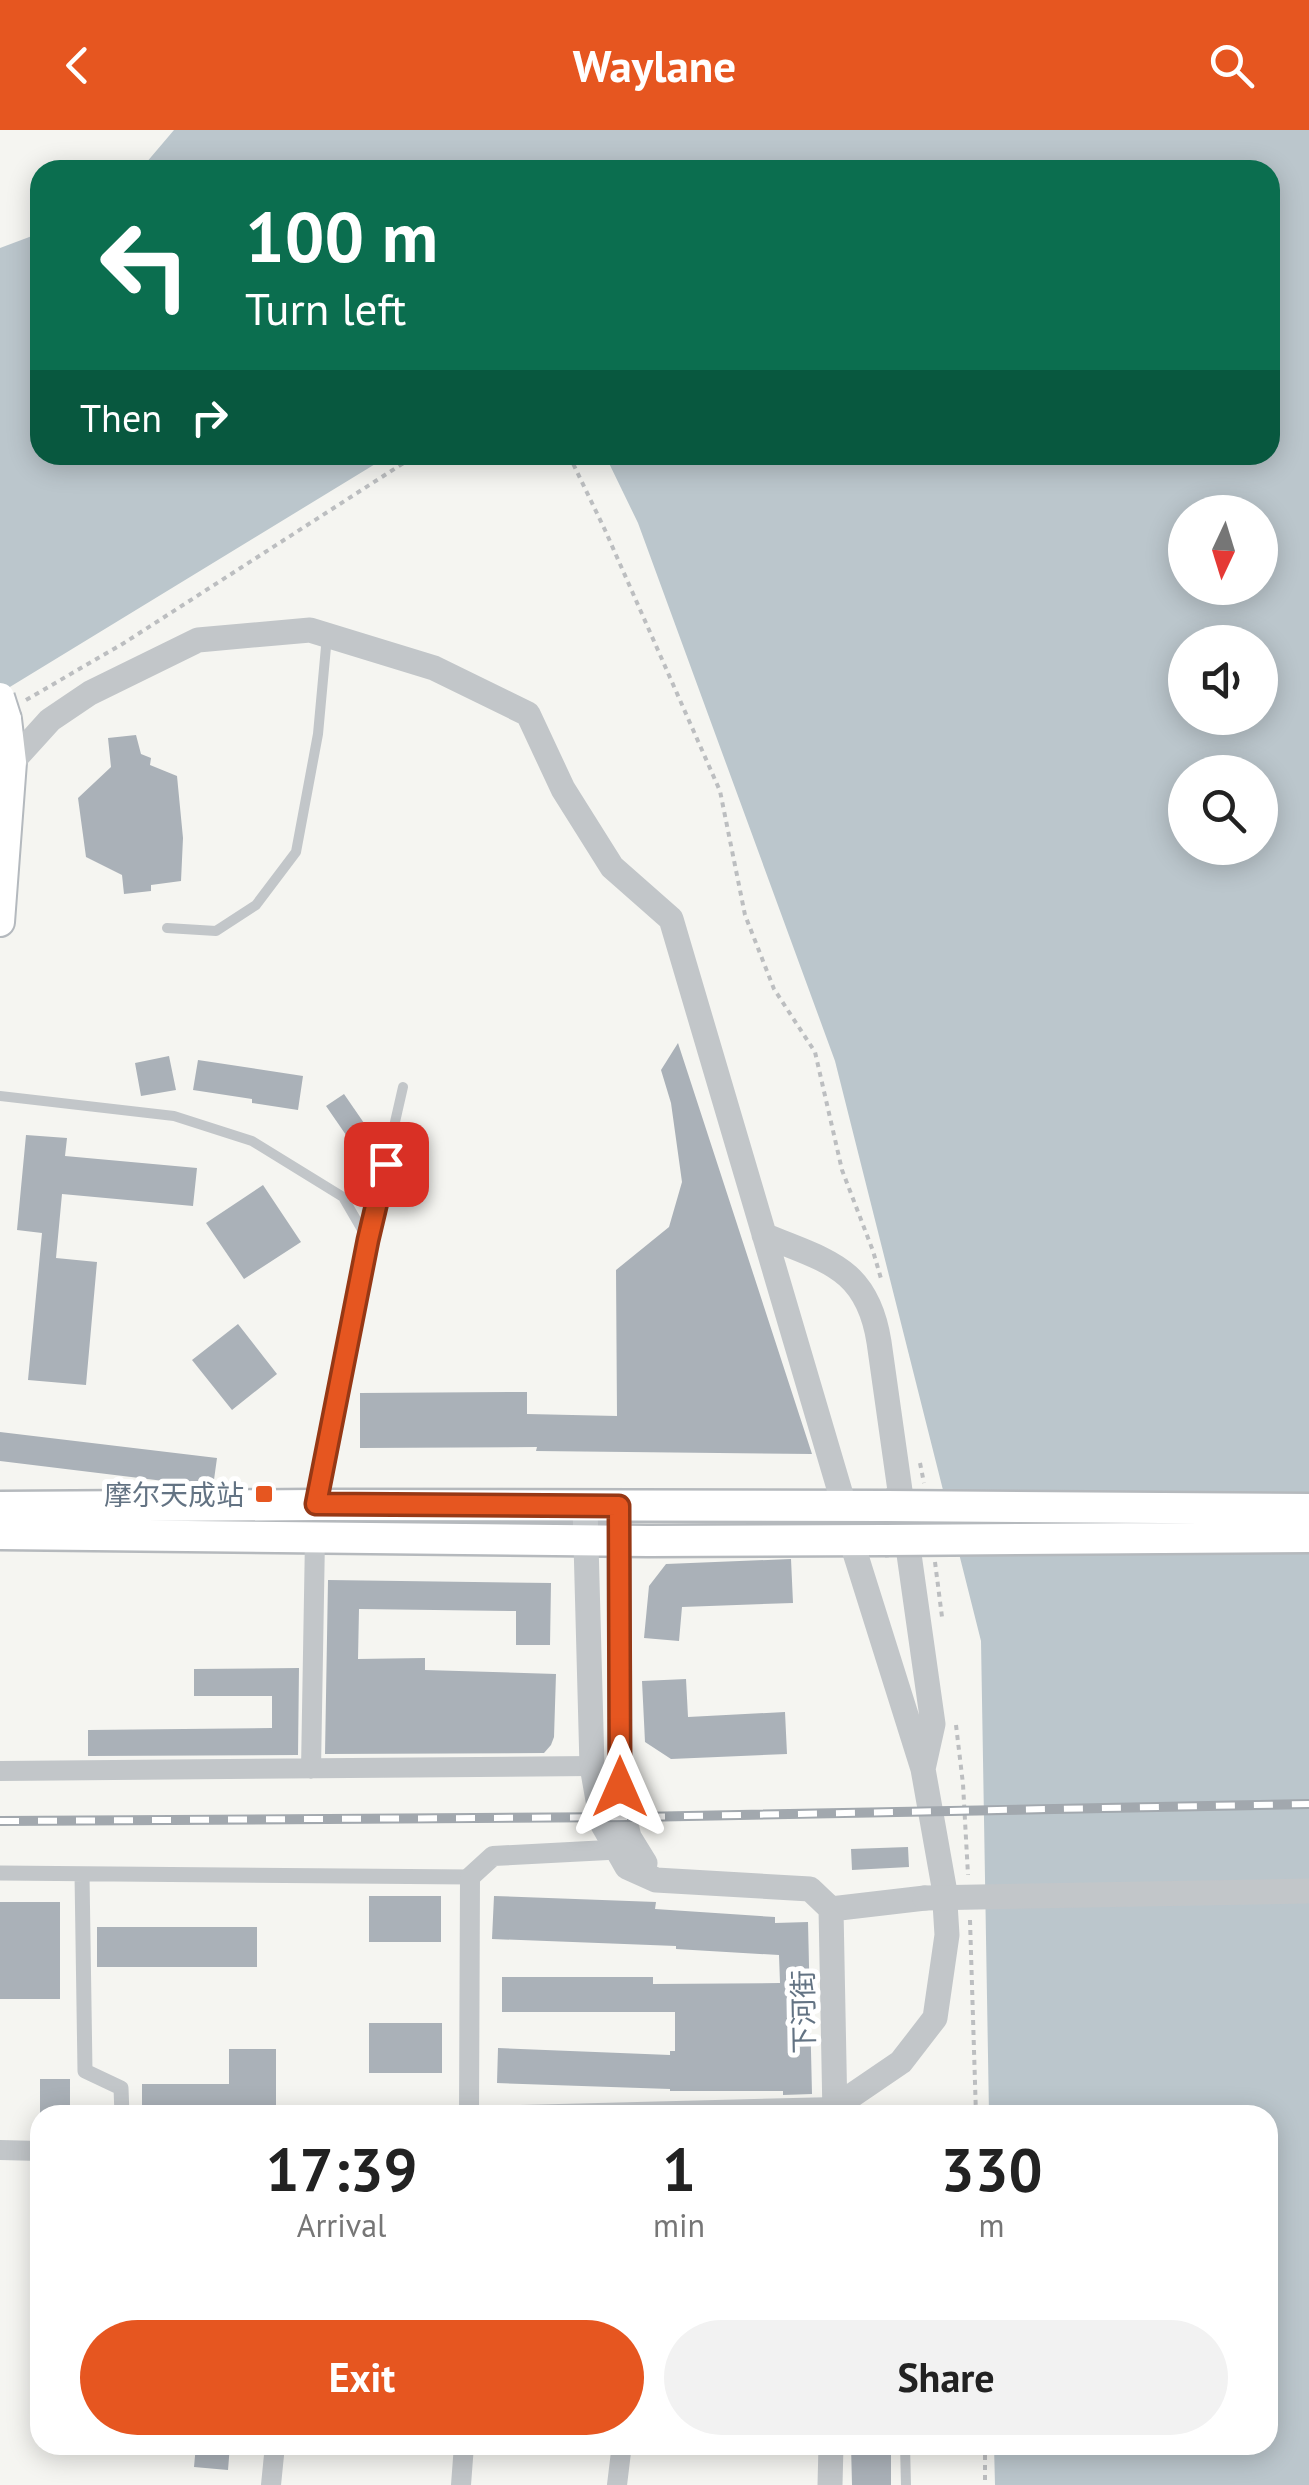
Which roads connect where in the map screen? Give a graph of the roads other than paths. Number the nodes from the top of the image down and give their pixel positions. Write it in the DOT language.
graph roads {
  1 [pos="326,634"];
  2 [pos="8,707"];
  3 [pos="6,765"];
  4 [pos="0,922"];
  5 [pos="166,928"];
  6 [pos="403,1087"];
  7 [pos="0,1096"];
  8 [pos="764,1234"];
  9 [pos="368,1240"];
  10 [pos="316,1504"];
  11 [pos="584,1506"];
  12 [pos="619,1506"];
  13 [pos="844,1506"];
  14 [pos="0,1507"];
  15 [pos="1309,1509"];
  16 [pos="0,1534"];
  17 [pos="316,1538"];
  18 [pos="1309,1538"];
  19 [pos="585,1540"];
  20 [pos="850,1540"];
  21 [pos="619,1541"];
  22 [pos="592,1766"];
  23 [pos="923,1768"];
  24 [pos="311,1769"];
  25 [pos="0,1770"];
  26 [pos="626,1849"];
  27 [pos="0,1873"];
  28 [pos="82,1874"];
  29 [pos="470,1876"];
  30 [pos="1309,1891"];
  31 [pos="831,1909"];
  32 [pos="122,2105"];
  33 [pos="469,2105"];
  34 [pos="835,2105"];
  35 [pos="843,2105"];
  36 [pos="0,2150"];
  37 [pos="30,2151"];
  38 [pos="275,2455"];
  39 [pos="464,2455"];
  40 [pos="620,2455"];
  41 [pos="831,2455"];
  42 [pos="906,2455"];
  43 [pos="271,2485"];
  44 [pos="462,2485"];
  45 [pos="617,2485"];
  46 [pos="830,2485"];
  47 [pos="906,2485"];
  1 -- 3 [label="street"];
  1 -- 5 [label="lane"];
  1 -- 8 [label="street"];
  2 -- 3 [label="main road"];
  3 -- 4 [label="main road"];
  6 -- 9 [label="lane"];
  7 -- 9 [label="lane"];
  8 -- 13 [label="street"];
  8 -- 23 [label="street"];
  9 -- 10 [label="lane"];
  10 -- 11 [label="main road"];
  10 -- 14 [label="main road"];
  10 -- 17 [label="lane"];
  11 -- 12 [label="main road"];
  11 -- 19 [label="street"];
  12 -- 13 [label="main road"];
  12 -- 21 [label="street"];
  13 -- 15 [label="main road, bridge"];
  16 -- 17 [label="main road"];
  17 -- 19 [label="main road"];
  17 -- 24 [label="street"];
  18 -- 20 [label="main road, bridge"];
  19 -- 21 [label="main road"];
  19 -- 22 [label="street"];
  20 -- 21 [label="main road"];
  20 -- 23 [label="street"];
  21 -- 26 [label="street"];
  22 -- 24 [label="street"];
  22 -- 26 [label="street"];
  23 -- 35 [label="street"];
  24 -- 25 [label="street"];
  26 -- 29 [label="street"];
  26 -- 31 [label="street"];
  27 -- 28 [label="street"];
  28 -- 29 [label="street"];
  28 -- 32 [label="street"];
  29 -- 33 [label="street"];
  30 -- 31 [label="street, bridge"];
  31 -- 34 [label="street, 下河街"];
  36 -- 37 [label="street"];
  38 -- 43 [label="street"];
  39 -- 44 [label="street"];
  40 -- 45 [label="street"];
  41 -- 46 [label="street"];
  42 -- 47 [label="lane"];
}
